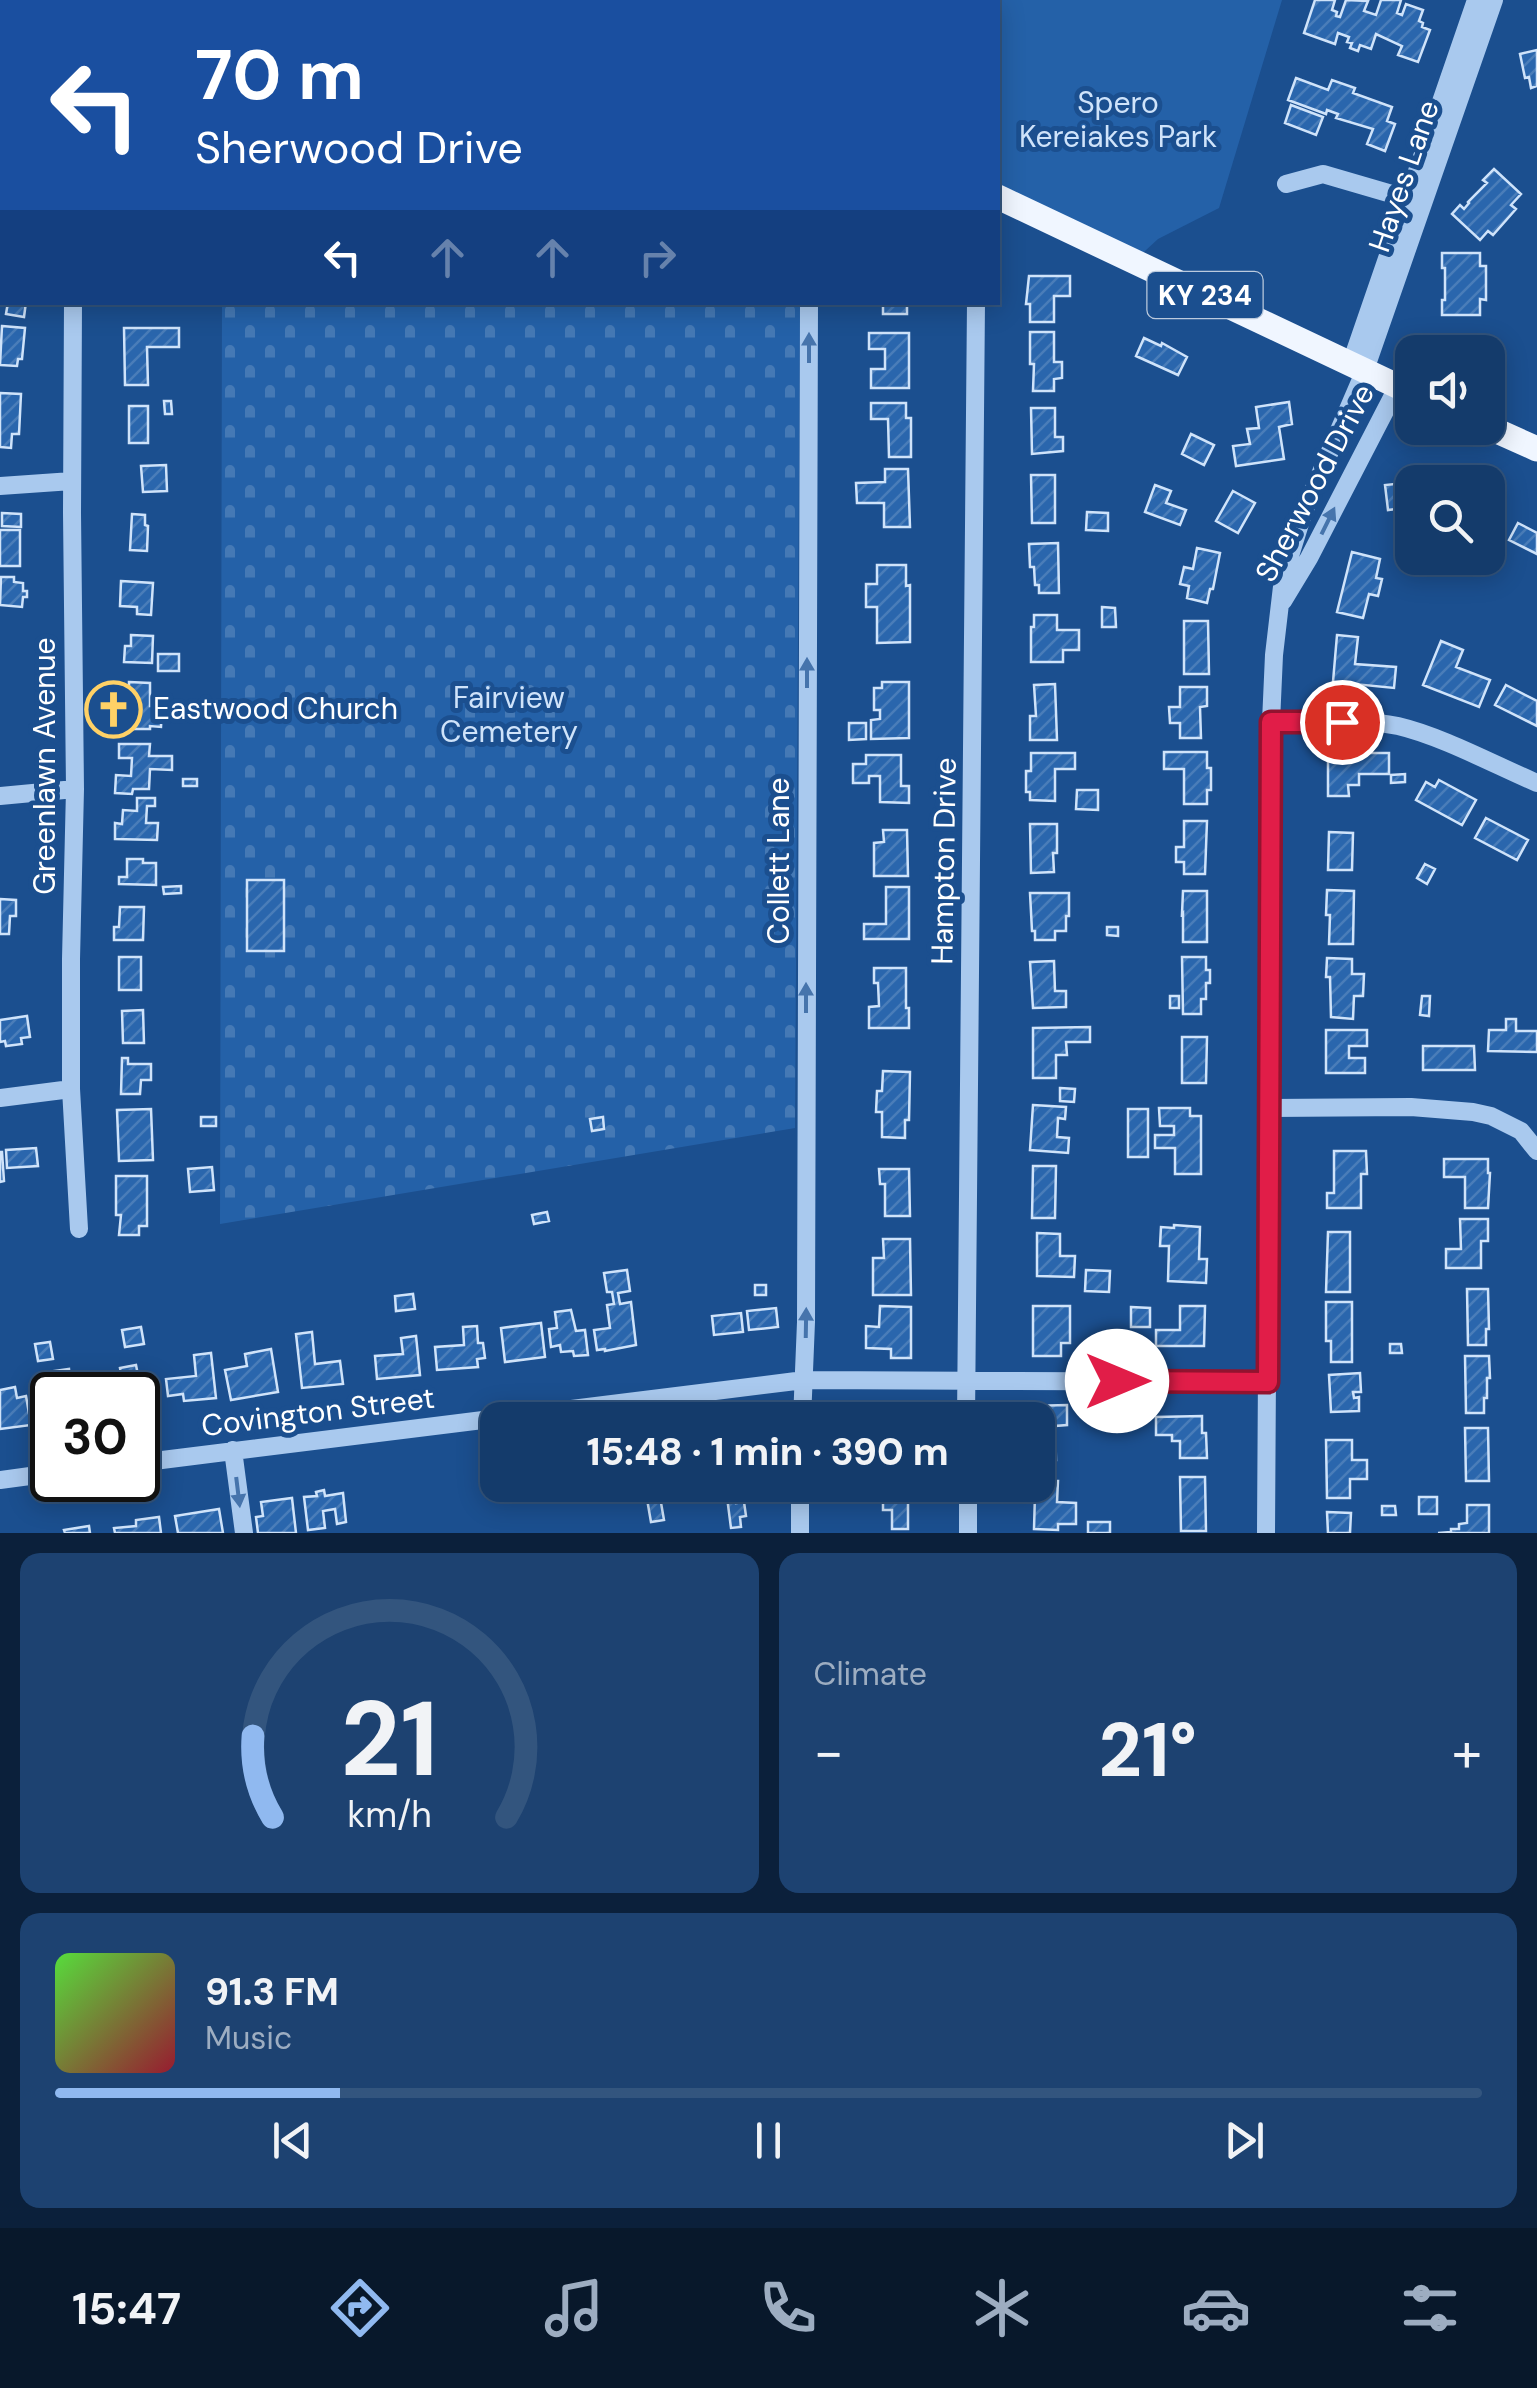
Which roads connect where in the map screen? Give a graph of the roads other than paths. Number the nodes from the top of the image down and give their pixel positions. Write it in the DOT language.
graph roads {
  1 [pos="1476,0"];
  2 [pos="1494,0"];
  3 [pos="1286,184"];
  4 [pos="1000,198"];
  5 [pos="1416,201"];
  6 [pos="73,305"];
  7 [pos="809,305"];
  8 [pos="976,305"];
  9 [pos="1358,367"];
  10 [pos="1395,385"];
  11 [pos="1395,407"];
  12 [pos="1505,435"];
  13 [pos="1537,449"];
  14 [pos="72,481"];
  15 [pos="0,486"];
  16 [pos="1280,606"];
  17 [pos="1271,722"];
  18 [pos="1537,782"];
  19 [pos="75,788"];
  20 [pos="0,796"];
  21 [pos="71,1089"];
  22 [pos="0,1098"];
  23 [pos="1268,1108"];
  24 [pos="1537,1151"];
  25 [pos="79,1229"];
  26 [pos="804,1380"];
  27 [pos="966,1380"];
  28 [pos="1268,1382"];
  29 [pos="803,1402"];
  30 [pos="966,1402"];
  31 [pos="233,1450"];
  32 [pos="160,1460"];
  33 [pos="30,1477"];
  34 [pos="0,1480"];
  35 [pos="800,1502"];
  36 [pos="968,1502"];
  37 [pos="244,1533"];
  38 [pos="800,1533"];
  39 [pos="968,1533"];
  40 [pos="1266,1533"];
  1 -- 5 [label="street, Hayes Lane"];
  2 -- 5 [label="street, Hayes Lane"];
  3 -- 5 [label="street"];
  4 -- 9 [label="main road, KY 234"];
  5 -- 9 [label="street, Hayes Lane"];
  6 -- 14 [label="street, Greenlawn Avenue"];
  26 -- 7 [label="street, Collett Lane, one-way"];
  8 -- 27 [label="street, Hampton Drive"];
  9 -- 10 [label="main road, KY 234"];
  9 -- 16 [label="street, Sherwood Drive"];
  16 -- 11 [label="street, Sherwood Drive, one-way"];
  12 -- 13 [label="main road"];
  14 -- 15 [label="street"];
  14 -- 19 [label="street, Greenlawn Avenue"];
  16 -- 17 [label="street, Sherwood Drive"];
  17 -- 18 [label="street"];
  17 -- 23 [label="street, Sherwood Drive"];
  19 -- 20 [label="street"];
  19 -- 21 [label="street, Greenlawn Avenue"];
  21 -- 22 [label="street"];
  21 -- 25 [label="street, Greenlawn Avenue"];
  23 -- 24 [label="street"];
  23 -- 28 [label="street, Sherwood Drive"];
  26 -- 27 [label="street, Covington Street"];
  26 -- 29 [label="street, Collett Lane"];
  26 -- 31 [label="street, Covington Street"];
  27 -- 28 [label="street, Covington Street"];
  27 -- 30 [label="street, Hampton Drive"];
  28 -- 40 [label="street, Sherwood Drive"];
  31 -- 32 [label="street, Covington Street"];
  31 -- 37 [label="street, one-way"];
  33 -- 34 [label="street"];
  35 -- 38 [label="street"];
  36 -- 39 [label="street"];
}
